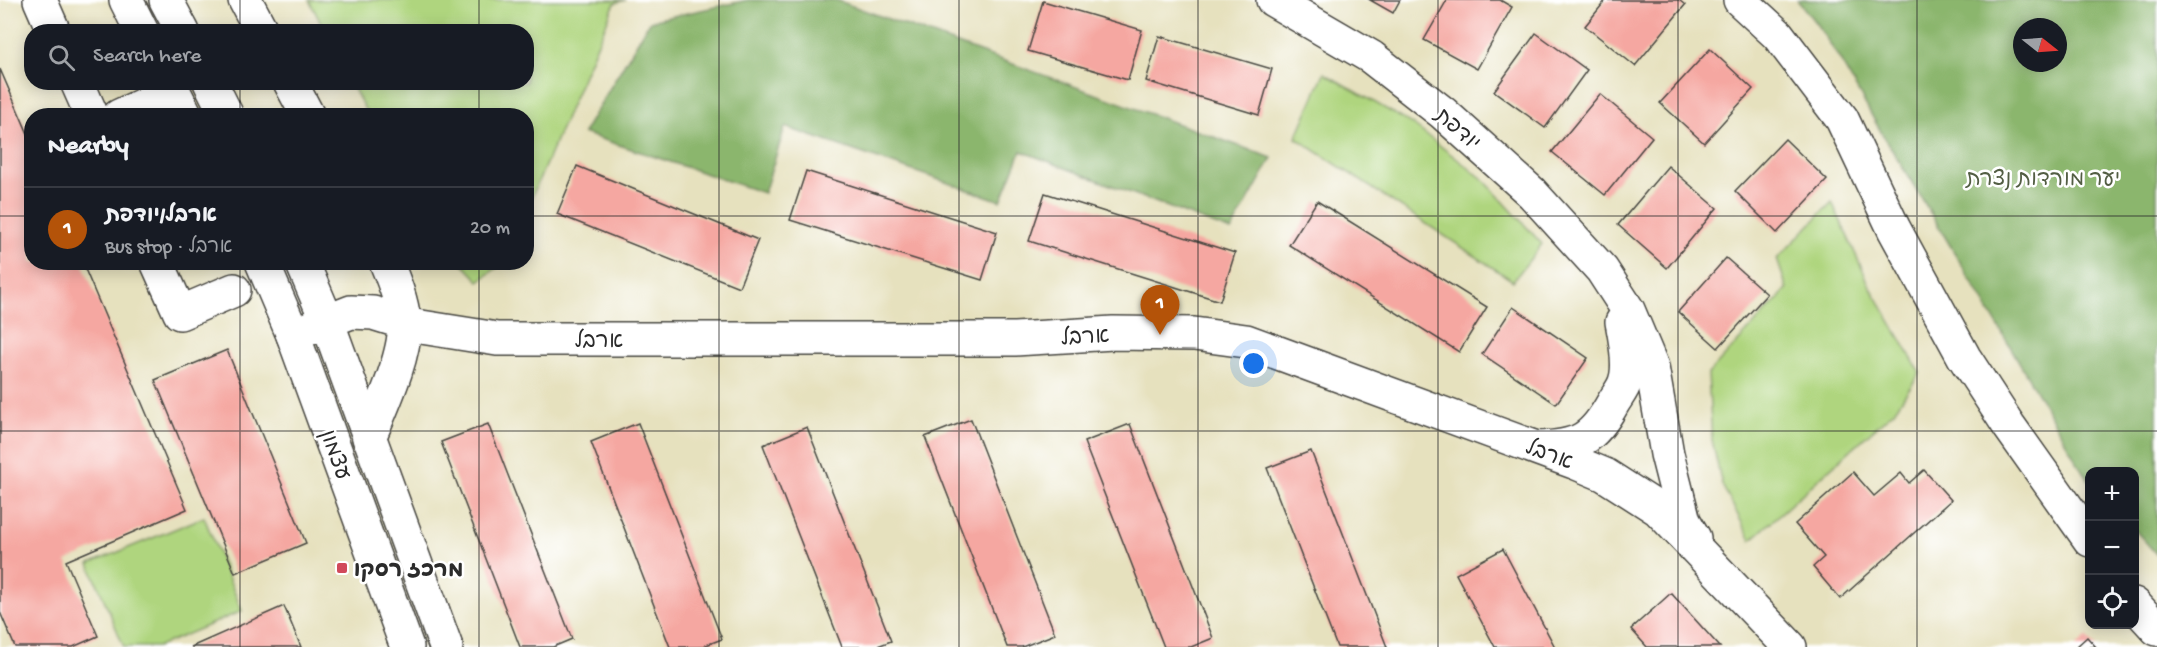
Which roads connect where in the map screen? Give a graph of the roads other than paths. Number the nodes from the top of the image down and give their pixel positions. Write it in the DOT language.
graph roads {
  1 [pos="40,0"];
  2 [pos="126,0"];
  3 [pos="166,0"];
  4 [pos="245,0"];
  5 [pos="1273,0"];
  6 [pos="1740,0"];
  7 [pos="50,24"];
  8 [pos="138,24"];
  9 [pos="179,24"];
  10 [pos="258,24"];
  11 [pos="81,90"];
  12 [pos="214,90"];
  13 [pos="294,90"];
  14 [pos="176,96"];
  15 [pos="88,108"];
  16 [pos="142,108"];
  17 [pos="223,108"];
  18 [pos="304,108"];
  19 [pos="161,270"];
  20 [pos="265,270"];
  21 [pos="305,270"];
  22 [pos="389,270"];
  23 [pos="234,290"];
  24 [pos="1615,290"];
  25 [pos="327,321"];
  26 [pos="405,322"];
  27 [pos="293,335"];
  28 [pos="395,369"];
  29 [pos="313,390"];
  30 [pos="354,394"];
  31 [pos="369,438"];
  32 [pos="1536,448"];
  33 [pos="2085,533"];
  34 [pos="1704,556"];
  35 [pos="2139,609"];
  36 [pos="2157,629"];
  37 [pos="1775,641"];
  38 [pos="407,647"];
  39 [pos="446,647"];
  1 -- 7 [label="street"];
  2 -- 8 [label="street"];
  3 -- 9 [label="street"];
  4 -- 10 [label="street"];
  5 -- 24 [label="street, יודפת"];
  6 -- 33 [label="street"];
  11 -- 15 [label="street"];
  12 -- 17 [label="street"];
  13 -- 18 [label="street"];
  14 -- 16 [label="street"];
  19 -- 23 [label="street"];
  20 -- 27 [label="street, עצמון"];
  21 -- 25 [label="street, עצמון"];
  22 -- 26 [label="street"];
  24 -- 32 [label="street, יודפת"];
  24 -- 34 [label="street, יודפת"];
  25 -- 26 [label="street, ארבל"];
  25 -- 27 [label="street, ארבל"];
  25 -- 30 [label="street, עצמון"];
  26 -- 28 [label="street"];
  26 -- 32 [label="street, ארבל"];
  27 -- 29 [label="street, עצמון"];
  28 -- 30 [label="street"];
  28 -- 31 [label="street"];
  29 -- 30 [label="street"];
  29 -- 38 [label="street, עצמון"];
  30 -- 31 [label="street, עצמון"];
  31 -- 39 [label="street, עצמון"];
  32 -- 34 [label="street, ארבל"];
  34 -- 37 [label="street, ארבל"];
  35 -- 36 [label="street"];
}
